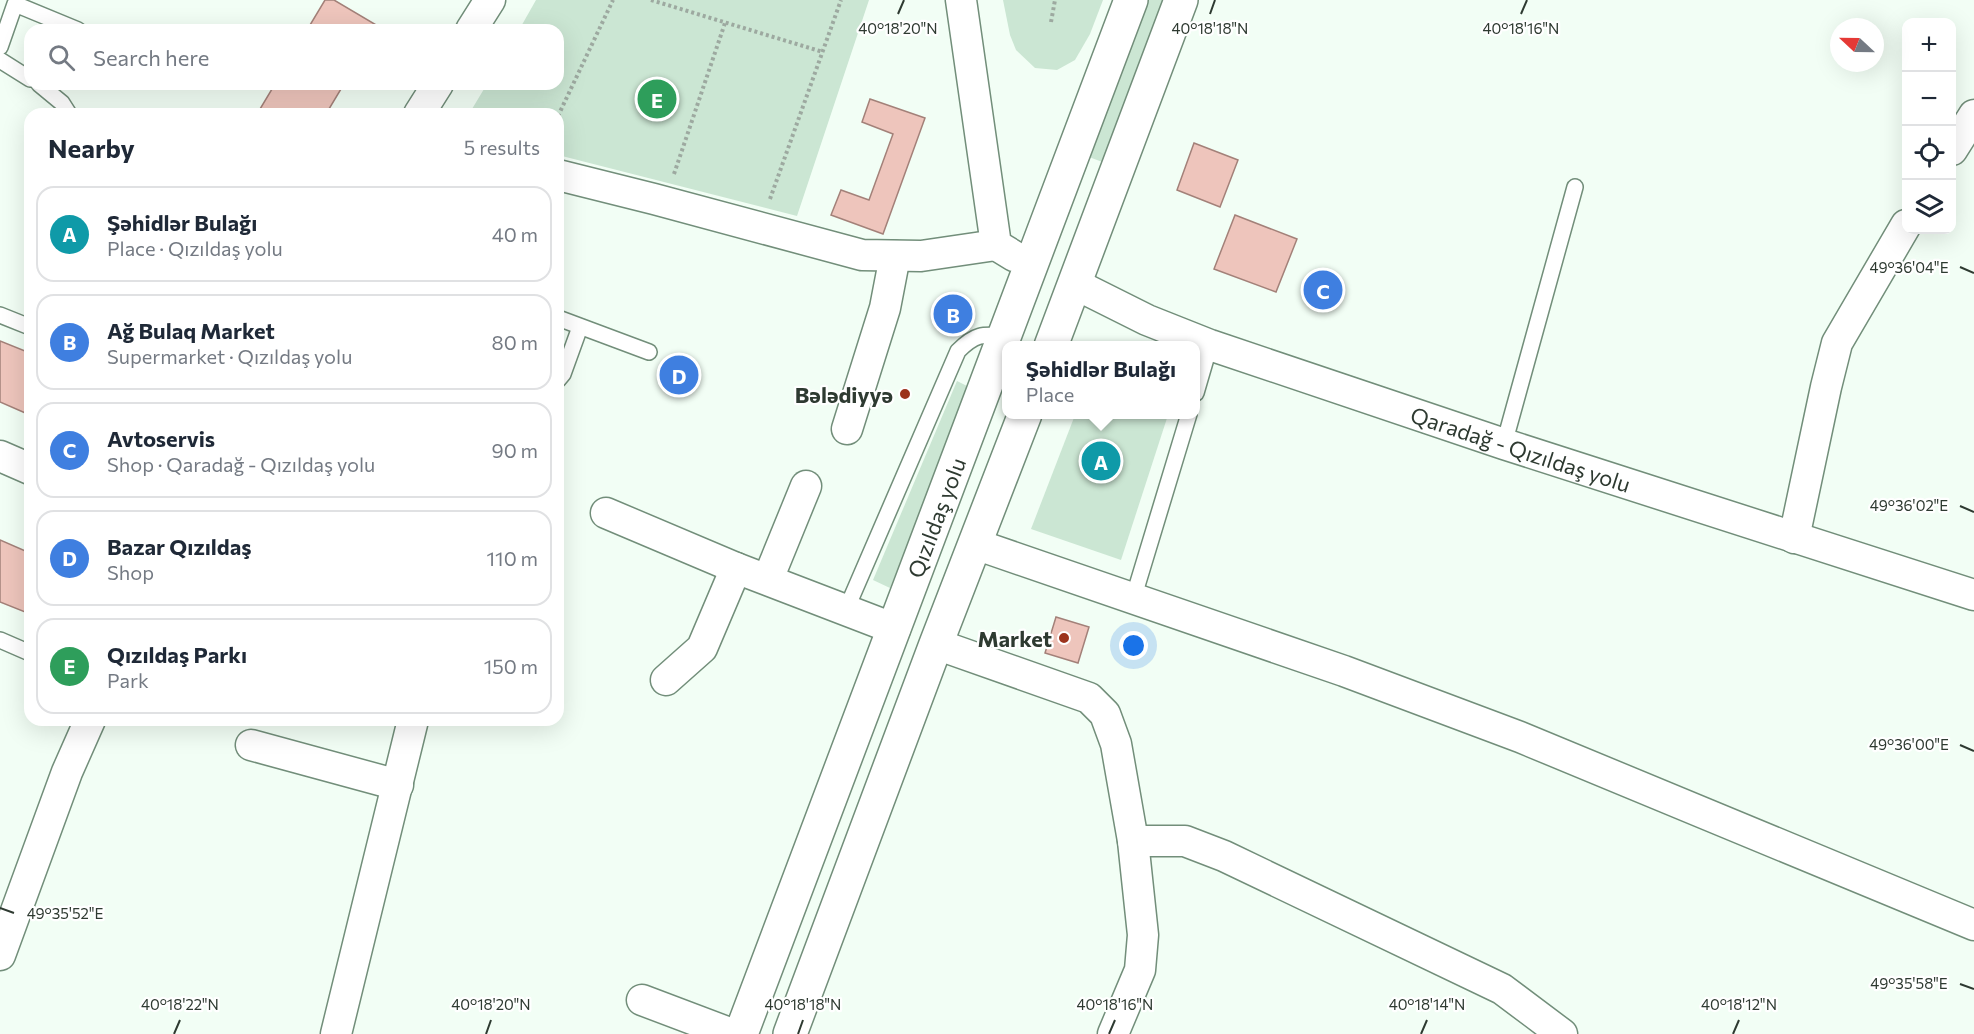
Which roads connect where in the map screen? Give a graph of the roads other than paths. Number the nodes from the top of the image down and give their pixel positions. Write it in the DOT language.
graph roads {
  1 [pos="490,0"];
  2 [pos="962,0"];
  3 [pos="1131,0"];
  4 [pos="1182,0"];
  5 [pos="63,24"];
  6 [pos="475,24"];
  7 [pos="0,46"];
  8 [pos="0,60"];
  9 [pos="24,75"];
  10 [pos="46,90"];
  11 [pos="434,90"];
  12 [pos="65,108"];
  13 [pos="423,108"];
  14 [pos="1974,115"];
  15 [pos="1956,144"];
  16 [pos="564,177"];
  17 [pos="1575,187"];
  18 [pos="1902,232"];
  19 [pos="996,245"];
  20 [pos="895,256"];
  21 [pos="1031,268"];
  22 [pos="1075,284"];
  23 [pos="0,315"];
  24 [pos="564,320"];
  25 [pos="24,325"];
  26 [pos="580,327"];
  27 [pos="1005,336"];
  28 [pos="1003,341"];
  29 [pos="1053,341"];
  30 [pos="1200,341"];
  31 [pos="1200,341"];
  32 [pos="1002,344"];
  33 [pos="1210,345"];
  34 [pos="649,352"];
  35 [pos="564,371"];
  36 [pos="1200,379"];
  37 [pos="1023,419"];
  38 [pos="1187,419"];
  39 [pos="846,429"];
  40 [pos="1504,444"];
  41 [pos="0,456"];
  42 [pos="24,466"];
  43 [pos="806,486"];
  44 [pos="606,513"];
  45 [pos="1794,538"];
  46 [pos="975,544"];
  47 [pos="736,568"];
  48 [pos="768,579"];
  49 [pos="1974,595"];
  50 [pos="1133,599"];
  51 [pos="846,610"];
  52 [pos="895,629"];
  53 [pos="0,640"];
  54 [pos="936,644"];
  55 [pos="24,650"];
  56 [pos="666,680"];
  57 [pos="87,726"];
  58 [pos="411,726"];
  59 [pos="251,745"];
  60 [pos="398,785"];
  61 [pos="1133,841"];
  62 [pos="5,923"];
  63 [pos="1974,925"];
  64 [pos="0,955"];
  65 [pos="642,1000"];
  66 [pos="336,1034"];
  67 [pos="732,1034"];
  68 [pos="741,1034"];
  69 [pos="790,1034"];
  70 [pos="1113,1034"];
  71 [pos="1563,1034"];
  1 -- 6 [label="street"];
  2 -- 19 [label="street"];
  3 -- 21 [label="main road, Qızıldaş yolu"];
  4 -- 22 [label="main road"];
  5 -- 7 [label="lane"];
  8 -- 9 [label="lane"];
  10 -- 12 [label="lane"];
  11 -- 13 [label="street"];
  14 -- 15 [label="street"];
  16 -- 20 [label="street"];
  17 -- 40 [label="lane"];
  18 -- 45 [label="street"];
  19 -- 20 [label="street"];
  19 -- 21 [label="street"];
  20 -- 39 [label="street"];
  21 -- 22 [label="main road"];
  21 -- 27 [label="main road, Qızıldaş yolu"];
  22 -- 29 [label="main road"];
  22 -- 31 [label="street, Qaradağ - Qızıldaş yolu"];
  23 -- 25 [label="lane"];
  24 -- 26 [label="lane"];
  26 -- 34 [label="lane"];
  26 -- 35 [label="lane"];
  27 -- 28 [label="main road, Qızıldaş yolu"];
  27 -- 51 [label="lane"];
  30 -- 33 [label="street, Qaradağ - Qızıldaş yolu"];
  32 -- 52 [label="main road, Qızıldaş yolu"];
  33 -- 36 [label="lane"];
  33 -- 40 [label="street, Qaradağ - Qızıldaş yolu"];
  37 -- 46 [label="main road, Qızıldaş yolu"];
  38 -- 50 [label="lane"];
  40 -- 45 [label="street, Qaradağ - Qızıldaş yolu"];
  41 -- 42 [label="street"];
  43 -- 48 [label="street"];
  44 -- 47 [label="street"];
  45 -- 49 [label="street, Qaradağ - Qızıldaş yolu"];
  46 -- 50 [label="street"];
  46 -- 54 [label="main road, Qızıldaş yolu"];
  47 -- 48 [label="street"];
  47 -- 56 [label="street"];
  48 -- 51 [label="street"];
  50 -- 63 [label="street"];
  51 -- 52 [label="street"];
  52 -- 68 [label="main road, Qızıldaş yolu"];
  53 -- 55 [label="lane"];
  54 -- 61 [label="street"];
  54 -- 69 [label="main road, Qızıldaş yolu"];
  57 -- 62 [label="street"];
  58 -- 60 [label="street"];
  59 -- 60 [label="street"];
  60 -- 66 [label="street"];
  61 -- 70 [label="street"];
  61 -- 71 [label="street"];
  62 -- 64 [label="street"];
  65 -- 67 [label="street"];
}
